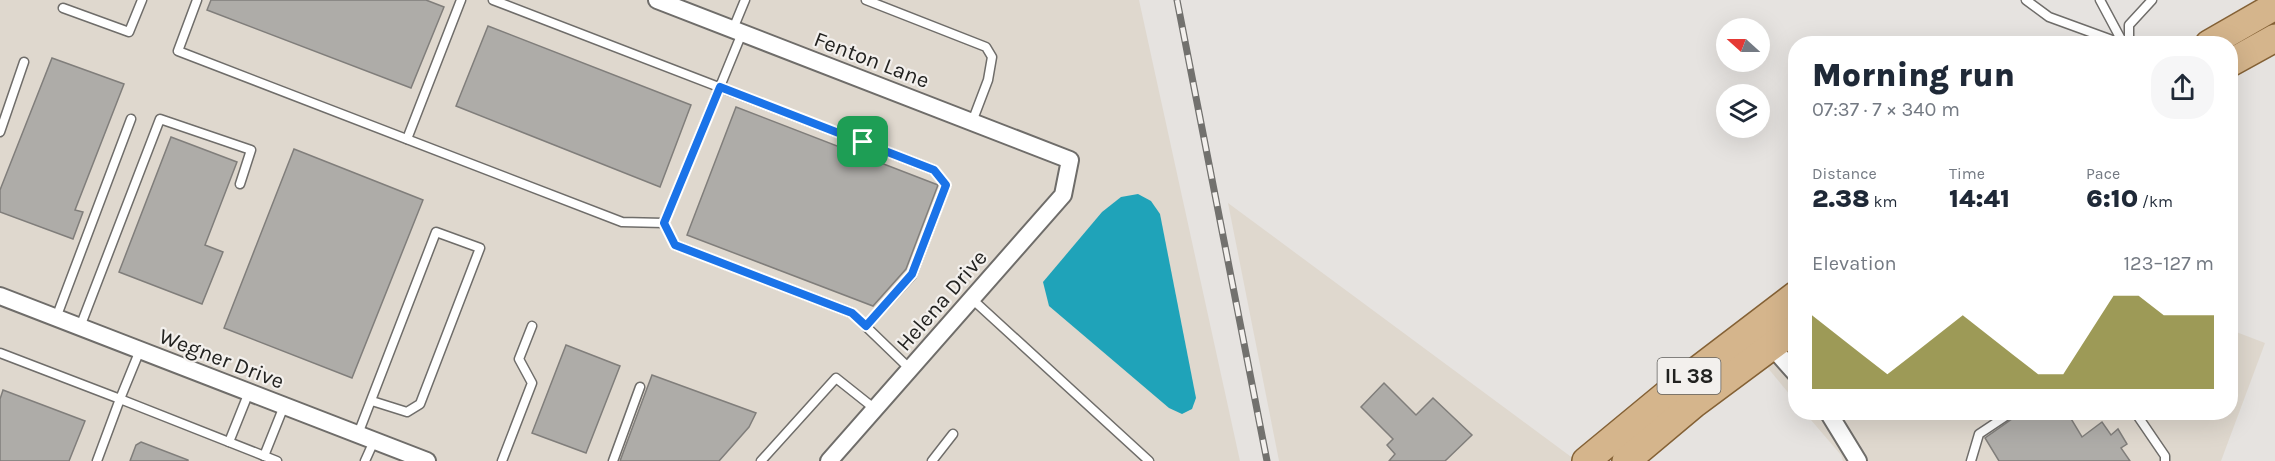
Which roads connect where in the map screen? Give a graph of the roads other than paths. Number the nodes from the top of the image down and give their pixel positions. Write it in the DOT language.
graph roads {
  1 [pos="142,0"];
  2 [pos="197,0"];
  3 [pos="462,0"];
  4 [pos="493,0"];
  5 [pos="657,0"];
  6 [pos="744,0"];
  7 [pos="866,0"];
  8 [pos="2026,0"];
  9 [pos="2100,0"];
  10 [pos="2152,0"];
  11 [pos="2275,6"];
  12 [pos="63,8"];
  13 [pos="738,31"];
  14 [pos="2103,36"];
  15 [pos="2119,36"];
  16 [pos="2129,36"];
  17 [pos="2223,36"];
  18 [pos="2275,38"];
  19 [pos="2238,59"];
  20 [pos="24,62"];
  21 [pos="720,87"];
  22 [pos="131,119"];
  23 [pos="972,122"];
  24 [pos="0,132"];
  25 [pos="407,139"];
  26 [pos="1071,160"];
  27 [pos="240,184"];
  28 [pos="664,223"];
  29 [pos="972,299"];
  30 [pos="1,301"];
  31 [pos="1788,305"];
  32 [pos="56,318"];
  33 [pos="532,326"];
  34 [pos="866,326"];
  35 [pos="80,327"];
  36 [pos="1788,330"];
  37 [pos="1762,336"];
  38 [pos="140,350"];
  39 [pos="0,353"];
  40 [pos="1788,365"];
  41 [pos="910,369"];
  42 [pos="640,387"];
  43 [pos="249,392"];
  44 [pos="120,399"];
  45 [pos="372,401"];
  46 [pos="284,406"];
  47 [pos="875,409"];
  48 [pos="1833,420"];
  49 [pos="2000,420"];
  50 [pos="2140,420"];
  51 [pos="357,434"];
  52 [pos="953,434"];
  53 [pos="374,441"];
  54 [pos="229,442"];
  55 [pos="264,456"];
  56 [pos="397,456"];
  57 [pos="97,461"];
  58 [pos="277,461"];
  59 [pos="365,461"];
  60 [pos="427,461"];
  61 [pos="502,461"];
  62 [pos="613,461"];
  63 [pos="761,461"];
  64 [pos="829,461"];
  65 [pos="932,461"];
  66 [pos="1149,461"];
  67 [pos="1586,461"];
  68 [pos="1626,461"];
  69 [pos="1858,461"];
  70 [pos="1971,461"];
  71 [pos="2164,461"];
  1 -- 12 [label="lane"];
  2 -- 25 [label="lane"];
  3 -- 25 [label="lane"];
  4 -- 21 [label="lane"];
  5 -- 13 [label="street, Fenton Lane"];
  6 -- 13 [label="lane"];
  7 -- 23 [label="lane"];
  8 -- 14 [label="lane"];
  9 -- 15 [label="lane"];
  10 -- 16 [label="lane"];
  11 -- 17 [label="main road"];
  13 -- 21 [label="lane"];
  13 -- 23 [label="street, Fenton Lane"];
  18 -- 19 [label="main road"];
  20 -- 24 [label="lane"];
  21 -- 28 [label="lane"];
  21 -- 34 [label="lane"];
  22 -- 32 [label="lane"];
  23 -- 26 [label="street, Fenton Lane"];
  25 -- 28 [label="lane"];
  26 -- 29 [label="street, Helena Drive"];
  27 -- 35 [label="lane"];
  28 -- 34 [label="lane"];
  29 -- 41 [label="street, Helena Drive"];
  29 -- 66 [label="lane"];
  30 -- 32 [label="street, Wegner Drive"];
  31 -- 37 [label="main road, IL 38"];
  32 -- 35 [label="street, Wegner Drive"];
  33 -- 61 [label="lane"];
  34 -- 41 [label="lane"];
  35 -- 38 [label="street, Wegner Drive"];
  36 -- 37 [label="main road, IL 38"];
  37 -- 40 [label="street"];
  37 -- 67 [label="main road, IL 38"];
  37 -- 68 [label="main road, IL 38"];
  38 -- 43 [label="street, Wegner Drive"];
  38 -- 44 [label="lane"];
  39 -- 44 [label="lane"];
  41 -- 47 [label="street, Helena Drive"];
  42 -- 62 [label="lane"];
  43 -- 46 [label="street, Wegner Drive"];
  43 -- 54 [label="lane"];
  44 -- 54 [label="lane"];
  44 -- 57 [label="lane"];
  45 -- 45 [label="lane"];
  45 -- 51 [label="lane"];
  46 -- 51 [label="street, Wegner Drive"];
  46 -- 55 [label="lane"];
  47 -- 63 [label="lane"];
  47 -- 64 [label="street, Helena Drive"];
  48 -- 69 [label="street"];
  49 -- 70 [label="lane"];
  50 -- 71 [label="lane"];
  51 -- 53 [label="street, Wegner Drive"];
  52 -- 65 [label="lane"];
  53 -- 56 [label="street, Wegner Drive"];
  53 -- 59 [label="lane"];
  54 -- 55 [label="lane"];
  55 -- 58 [label="lane"];
  56 -- 60 [label="street, Wegner Drive"];
}
